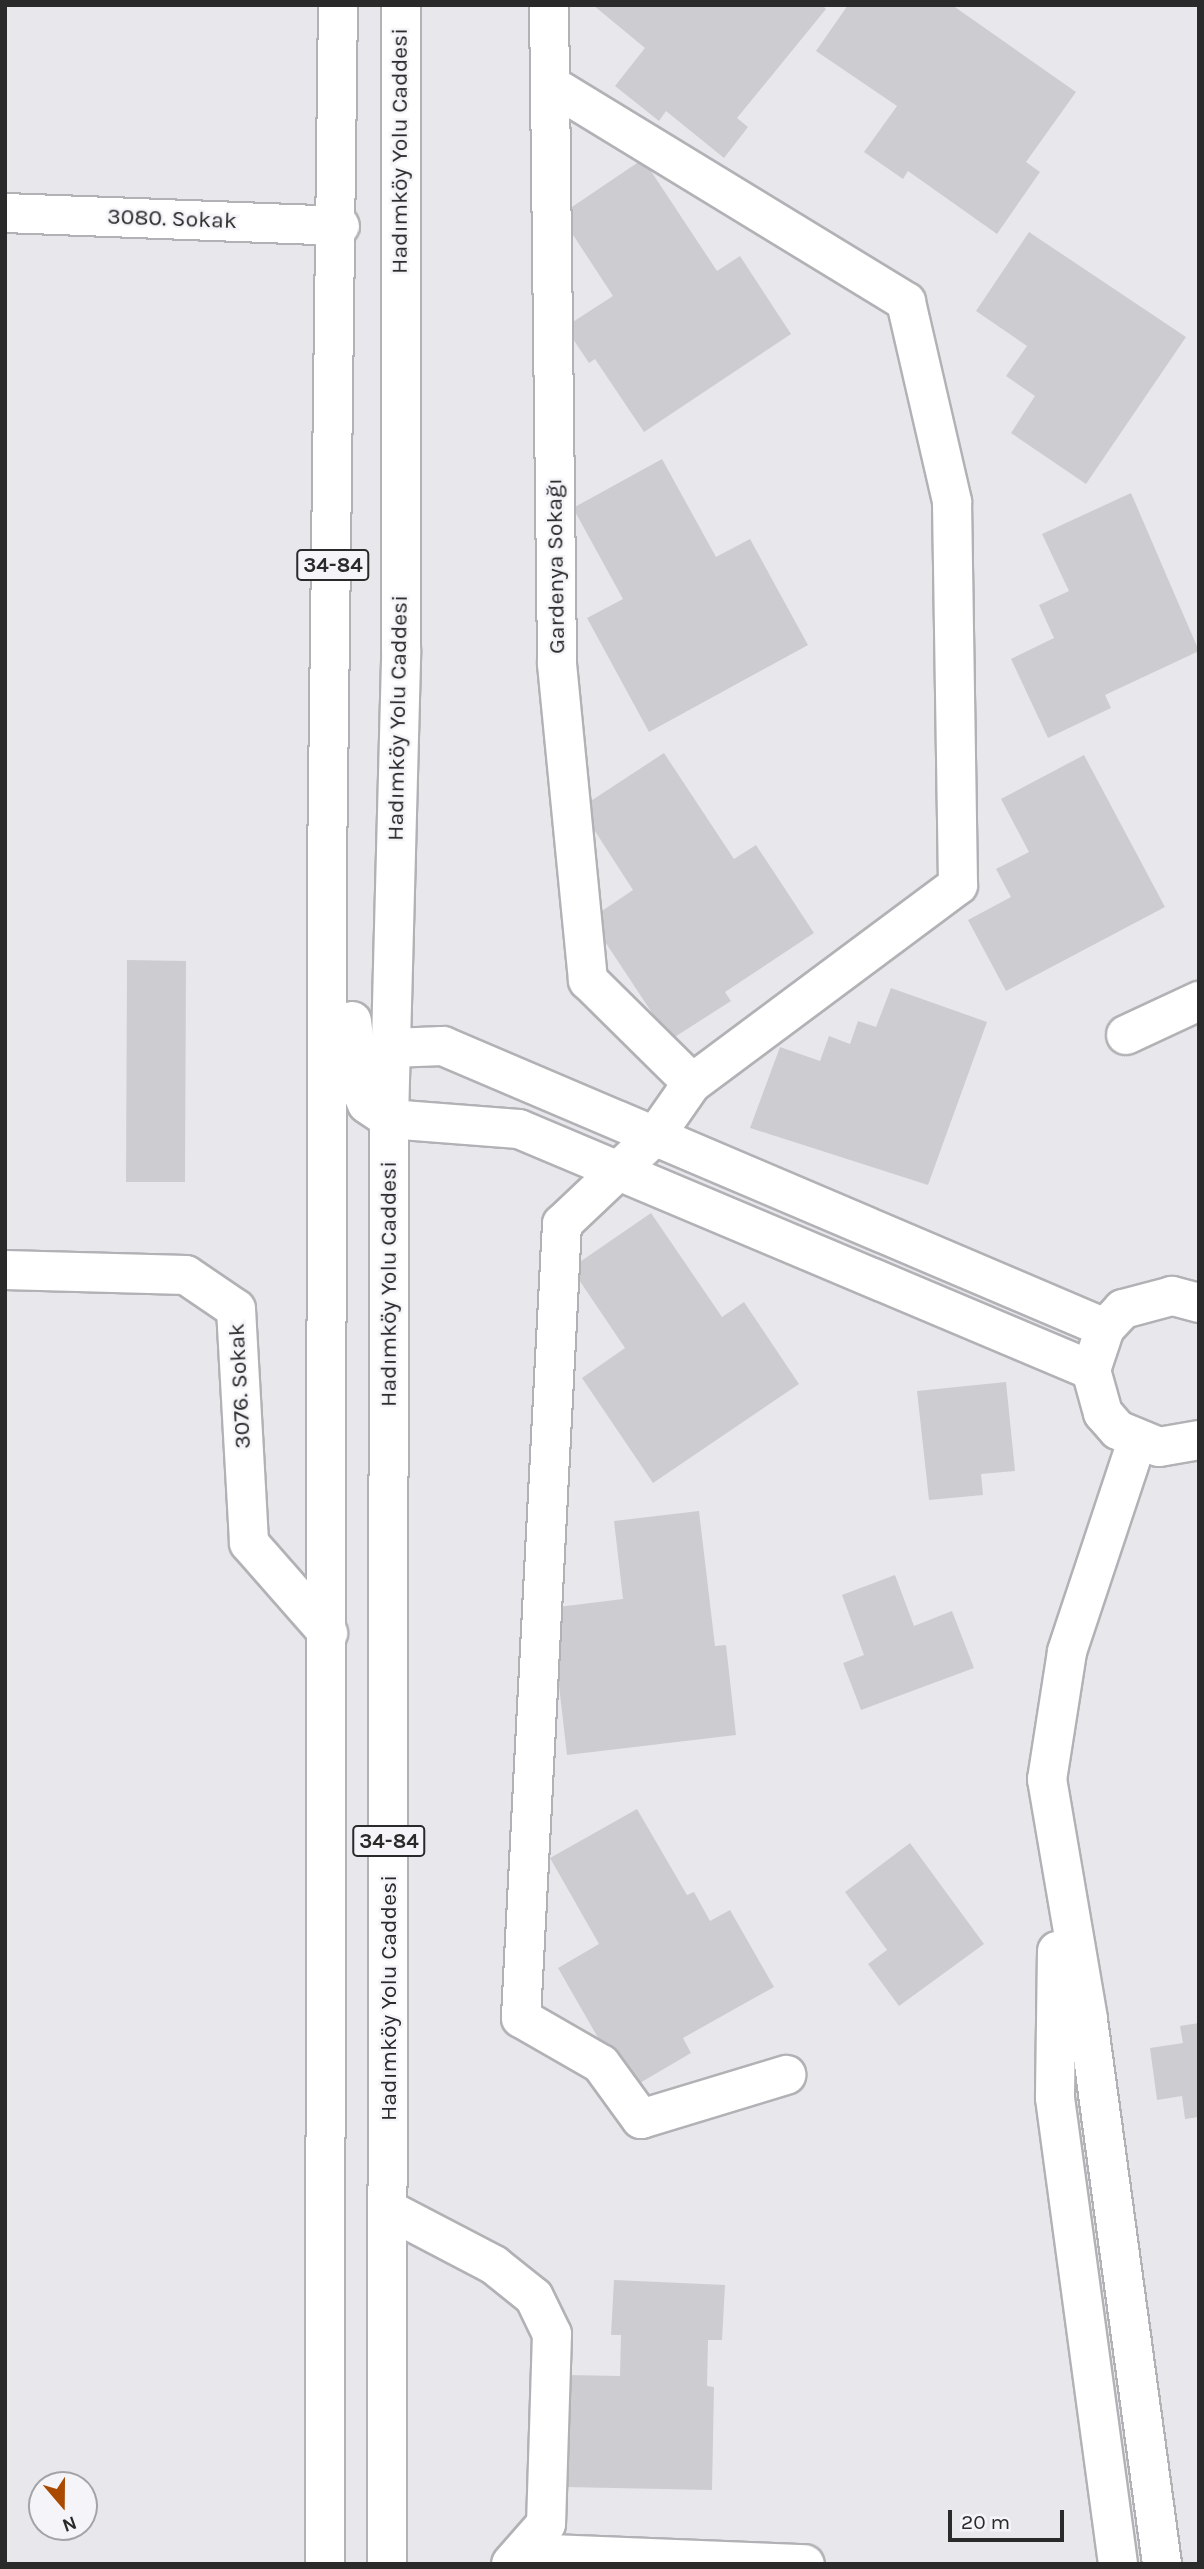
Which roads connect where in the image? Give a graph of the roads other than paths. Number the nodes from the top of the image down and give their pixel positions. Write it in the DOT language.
graph roads {
  1 [pos="338,5"];
  2 [pos="401,5"];
  3 [pos="549,5"];
  4 [pos="551,85"];
  5 [pos="5,213"];
  6 [pos="340,226"];
  7 [pos="327,866"];
  8 [pos="1199,1001"];
  9 [pos="1126,1035"];
  10 [pos="391,1048"];
  11 [pos="355,1068"];
  12 [pos="692,1083"];
  13 [pos="389,1119"];
  14 [pos="330,1125"];
  15 [pos="656,1136"];
  16 [pos="621,1168"];
  17 [pos="5,1270"];
  18 [pos="1198,1301"];
  19 [pos="1105,1328"];
  20 [pos="1091,1370"];
  21 [pos="1199,1440"];
  22 [pos="1137,1441"];
  23 [pos="328,1633"];
  24 [pos="1054,1830"];
  25 [pos="786,2075"];
  26 [pos="389,2210"];
  27 [pos="518,2558"];
  28 [pos="325,2564"];
  29 [pos="387,2564"];
  30 [pos="805,2564"];
  31 [pos="1118,2564"];
  32 [pos="1162,2564"];
  1 -- 6 [label="street, 34-84"];
  2 -- 10 [label="street, Hadımköy Yolu Caddesi / 34-84"];
  3 -- 4 [label="street, Gardenya Sokağı"];
  4 -- 12 [label="street, Gardenya Sokağı"];
  4 -- 12 [label="street"];
  5 -- 6 [label="street, 3080. Sokak"];
  6 -- 7 [label="street, 34-84"];
  7 -- 11 [label="street"];
  7 -- 14 [label="street, 34-84"];
  8 -- 9 [label="street"];
  10 -- 11 [label="street"];
  10 -- 13 [label="street, Hadımköy Yolu Caddesi / 34-84"];
  10 -- 15 [label="street"];
  11 -- 13 [label="street"];
  11 -- 14 [label="street"];
  12 -- 15 [label="street"];
  13 -- 16 [label="street"];
  13 -- 26 [label="street, Hadımköy Yolu Caddesi / 34-84"];
  14 -- 23 [label="street, 34-84"];
  15 -- 16 [label="street"];
  15 -- 19 [label="street"];
  16 -- 20 [label="street"];
  16 -- 25 [label="street"];
  17 -- 23 [label="street, 3076. Sokak"];
  18 -- 19 [label="street"];
  19 -- 20 [label="street"];
  20 -- 22 [label="street"];
  21 -- 22 [label="street"];
  22 -- 24 [label="street"];
  23 -- 28 [label="street, 34-84"];
  24 -- 31 [label="street"];
  24 -- 32 [label="street"];
  26 -- 27 [label="street"];
  26 -- 29 [label="street, Hadımköy Yolu Caddesi / 34-84"];
  27 -- 30 [label="street"];
}
